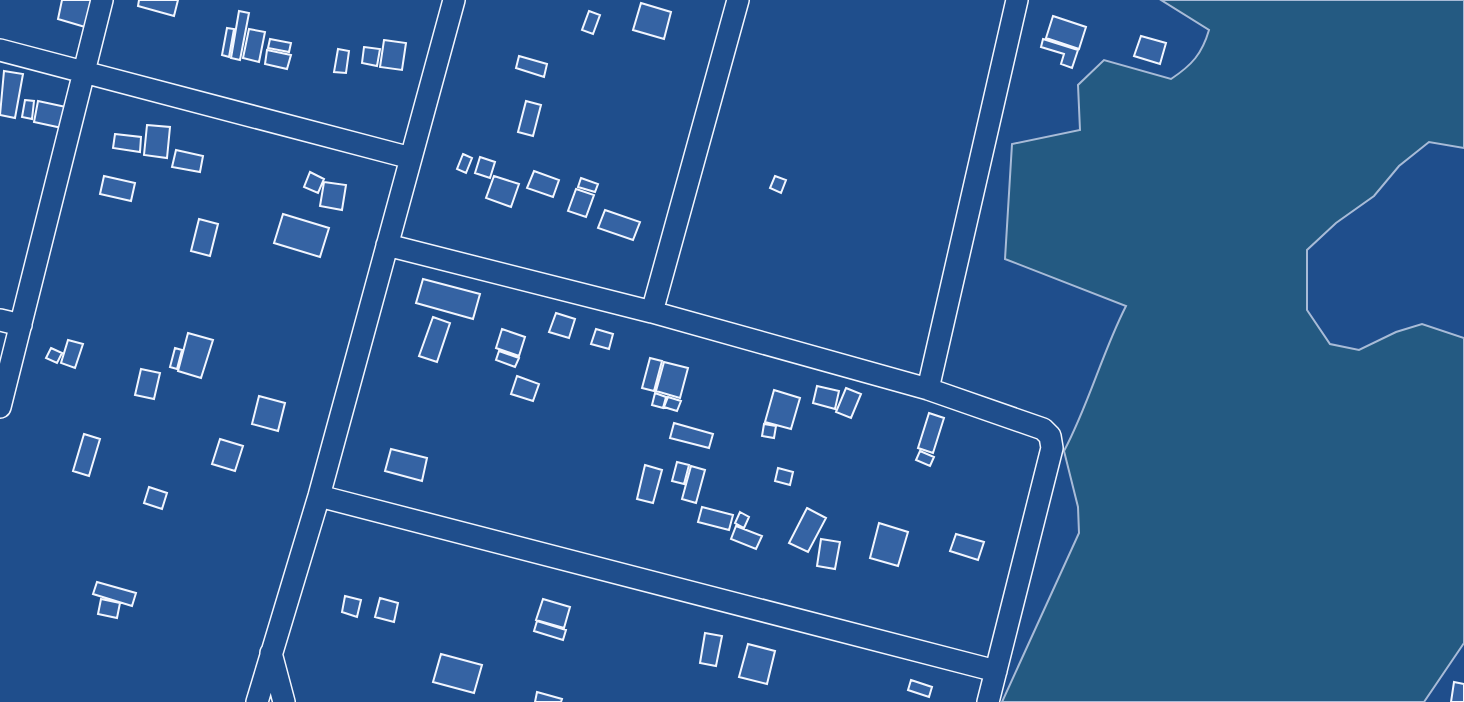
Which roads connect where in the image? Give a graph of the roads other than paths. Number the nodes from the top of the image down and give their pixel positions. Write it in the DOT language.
graph roads {
  1 [pos="102,0"];
  2 [pos="454,0"];
  3 [pos="738,0"];
  4 [pos="1017,0"];
  5 [pos="0,50"];
  6 [pos="85,71"];
  7 [pos="411,158"];
  8 [pos="387,245"];
  9 [pos="652,312"];
  10 [pos="0,320"];
  11 [pos="21,325"];
  12 [pos="928,388"];
  13 [pos="0,407"];
  14 [pos="319,496"];
  15 [pos="270,652"];
  16 [pos="996,671"];
  17 [pos="257,702"];
  18 [pos="284,702"];
  19 [pos="988,702"];
  1 -- 6 [label="street"];
  2 -- 7 [label="street"];
  3 -- 9 [label="street"];
  4 -- 12 [label="street"];
  5 -- 6 [label="street"];
  6 -- 7 [label="street"];
  6 -- 11 [label="street"];
  7 -- 8 [label="street"];
  8 -- 9 [label="street"];
  8 -- 14 [label="street"];
  9 -- 12 [label="street"];
  10 -- 11 [label="street"];
  11 -- 13 [label="street"];
  12 -- 16 [label="street"];
  14 -- 15 [label="street"];
  14 -- 16 [label="street"];
  15 -- 17 [label="street"];
  15 -- 18 [label="street"];
  16 -- 19 [label="street"];
}
